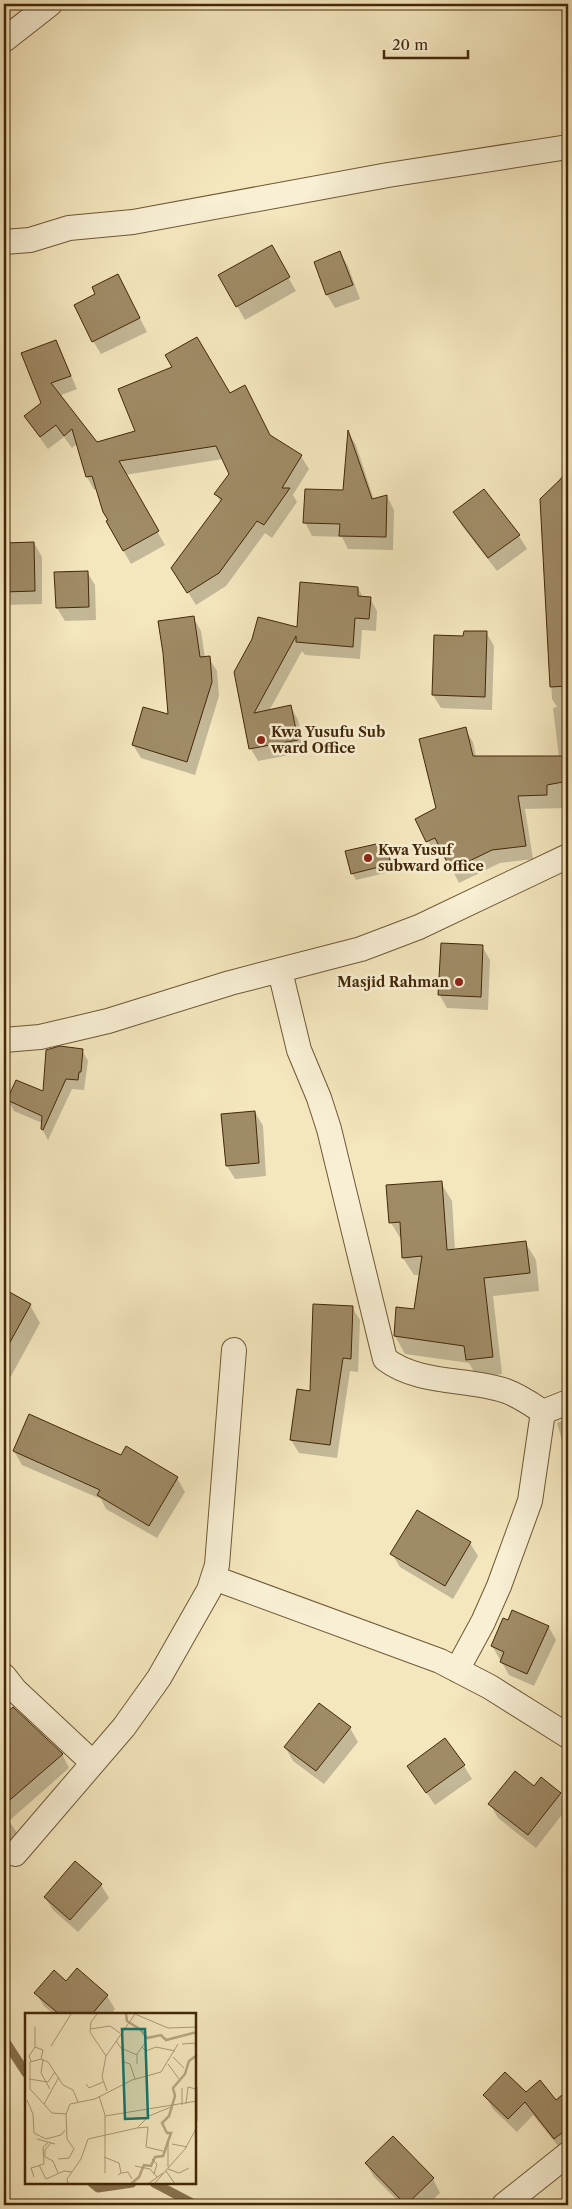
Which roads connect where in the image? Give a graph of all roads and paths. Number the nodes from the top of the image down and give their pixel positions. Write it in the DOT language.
graph roads {
  1 [pos="50,4"];
  2 [pos="4,40"];
  3 [pos="568,147"];
  4 [pos="4,242"];
  5 [pos="568,856"];
  6 [pos="280,971"];
  7 [pos="4,1040"];
  8 [pos="234,1350"];
  9 [pos="568,1402"];
  10 [pos="543,1412"];
  11 [pos="214,1578"];
  12 [pos="457,1670"];
  13 [pos="4,1676"];
  14 [pos="568,1736"];
  15 [pos="94,1763"];
  16 [pos="15,1854"];
  17 [pos="568,2154"];
  18 [pos="504,2205"];
  1 -- 2 [label="street"];
  3 -- 4 [label="street"];
  5 -- 6 [label="street"];
  6 -- 7 [label="street"];
  6 -- 10 [label="street"];
  8 -- 11 [label="street"];
  9 -- 10 [label="street"];
  10 -- 12 [label="street"];
  11 -- 12 [label="street"];
  11 -- 15 [label="street"];
  12 -- 14 [label="street"];
  13 -- 15 [label="street"];
  15 -- 16 [label="street"];
  17 -- 18 [label="street"];
}
